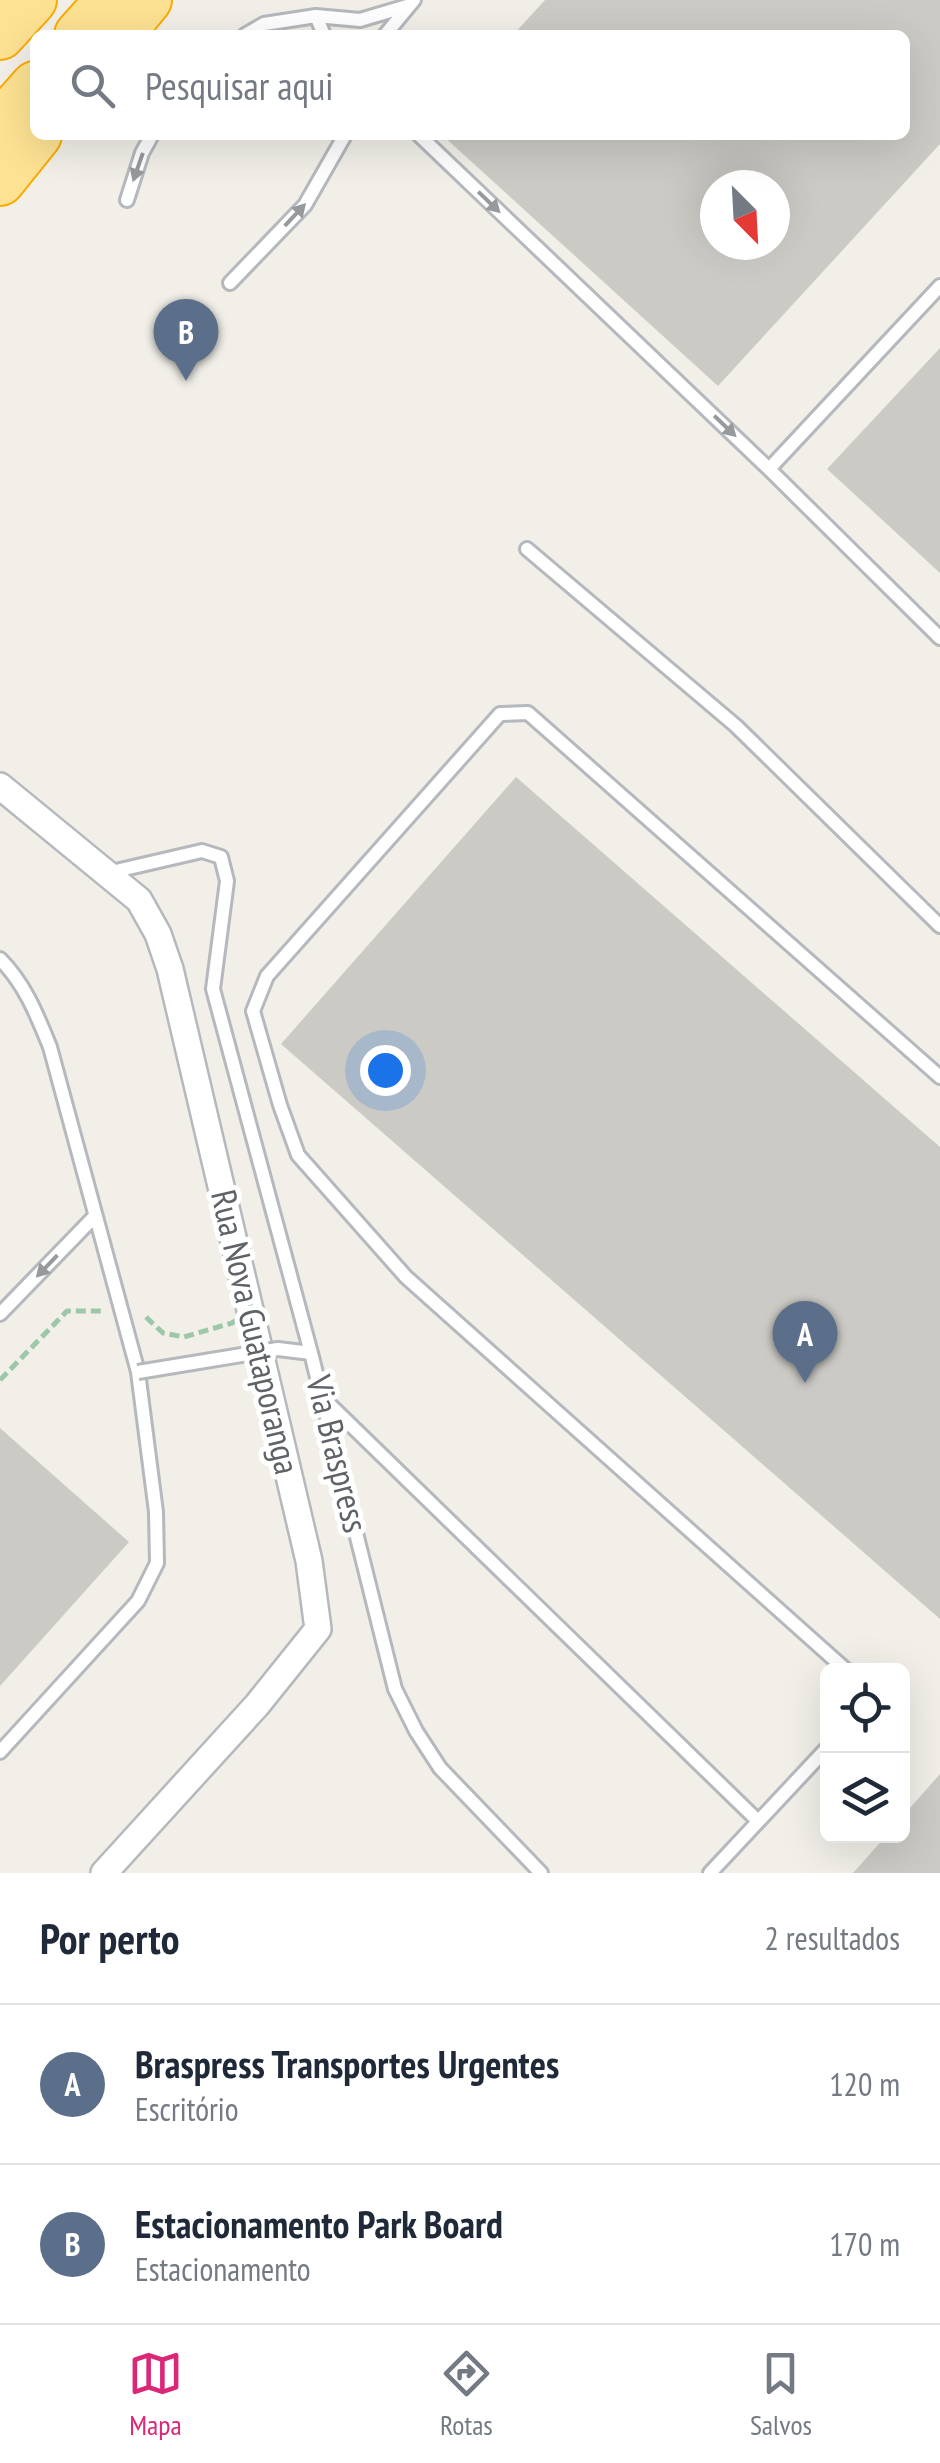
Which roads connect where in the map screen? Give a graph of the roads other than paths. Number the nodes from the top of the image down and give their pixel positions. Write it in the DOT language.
graph roads {
  1 [pos="32,0"];
  2 [pos="110,0"];
  3 [pos="147,0"];
  4 [pos="410,3"];
  5 [pos="316,16"];
  6 [pos="83,30"];
  7 [pos="122,30"];
  8 [pos="254,30"];
  9 [pos="322,30"];
  10 [pos="389,30"];
  11 [pos="0,35"];
  12 [pos="30,92"];
  13 [pos="0,126"];
  14 [pos="33,140"];
  15 [pos="149,140"];
  16 [pos="342,140"];
  17 [pos="424,140"];
  18 [pos="0,182"];
  19 [pos="126,200"];
  20 [pos="230,282"];
  21 [pos="940,286"];
  22 [pos="770,468"];
  23 [pos="527,549"];
  24 [pos="940,638"];
  25 [pos="0,786"];
  26 [pos="108,873"];
  27 [pos="940,926"];
  28 [pos="0,958"];
  29 [pos="940,1078"];
  30 [pos="94,1217"];
  31 [pos="0,1314"];
  32 [pos="310,1352"];
  33 [pos="138,1372"];
  34 [pos="324,1399"];
  35 [pos="838,1663"];
  36 [pos="0,1752"];
  37 [pos="823,1753"];
  38 [pos="758,1821"];
  39 [pos="104,1873"];
  40 [pos="541,1873"];
  41 [pos="710,1873"];
  1 -- 11 [label="highway"];
  2 -- 6 [label="highway"];
  3 -- 7 [label="highway"];
  4 -- 5 [label="lane"];
  4 -- 10 [label="lane"];
  5 -- 8 [label="lane"];
  5 -- 9 [label="lane"];
  12 -- 13 [label="highway"];
  14 -- 18 [label="highway"];
  15 -- 19 [label="lane, one-way"];
  20 -- 16 [label="lane, one-way"];
  17 -- 22 [label="lane, one-way"];
  21 -- 22 [label="lane"];
  22 -- 24 [label="lane"];
  23 -- 27 [label="lane"];
  25 -- 26 [label="street, Rua Nova Guataporanga"];
  26 -- 32 [label="lane"];
  26 -- 39 [label="street, Rua Nova Guataporanga"];
  28 -- 30 [label="lane"];
  29 -- 35 [label="lane"];
  30 -- 31 [label="lane, one-way"];
  30 -- 33 [label="lane"];
  32 -- 33 [label="lane, Via Braspress, bridge"];
  32 -- 34 [label="lane, Via Braspress"];
  33 -- 36 [label="lane"];
  34 -- 38 [label="lane"];
  34 -- 40 [label="lane, Via Braspress"];
  37 -- 38 [label="lane"];
  38 -- 41 [label="lane"];
}
